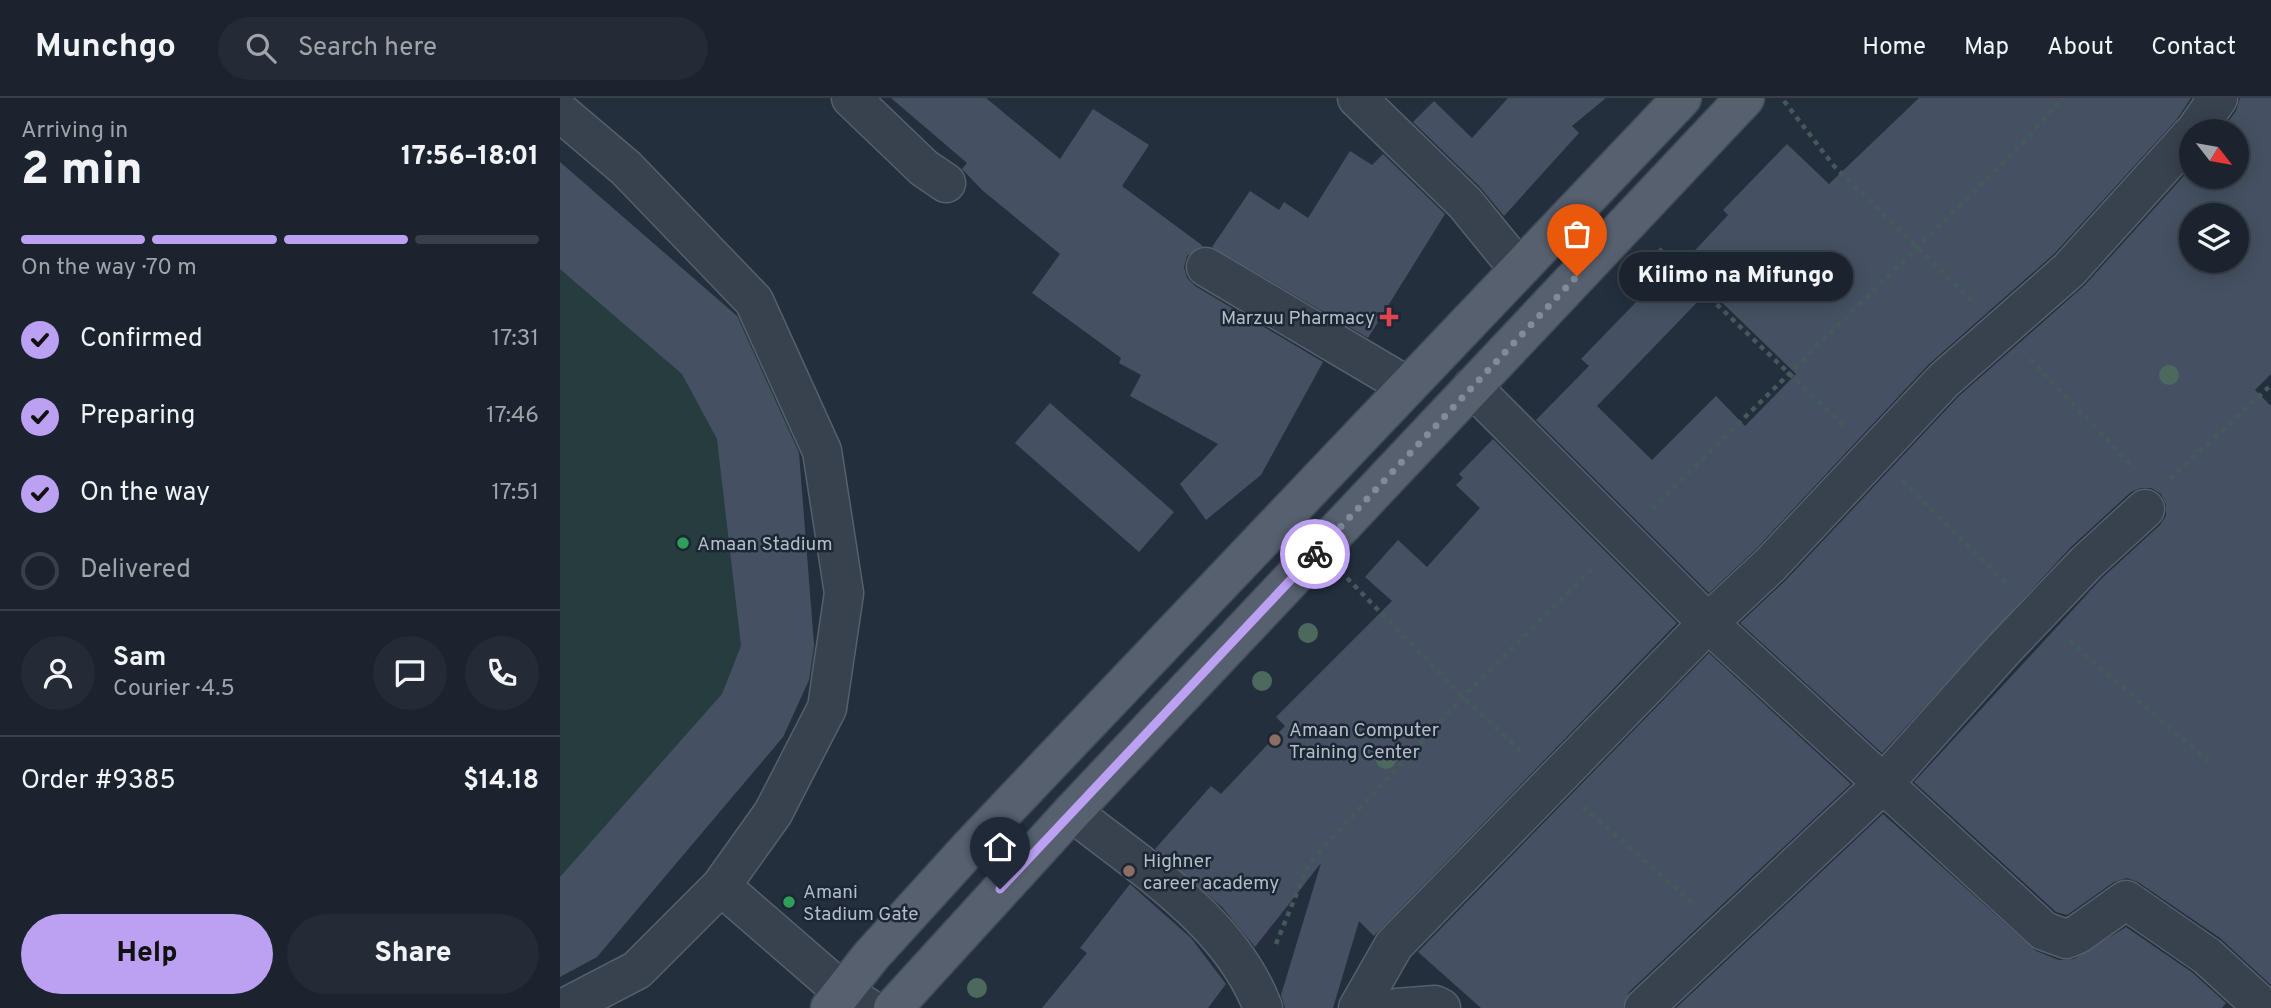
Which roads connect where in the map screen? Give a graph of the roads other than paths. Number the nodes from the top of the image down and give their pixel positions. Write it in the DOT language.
graph roads {
  1 [pos="850,98"];
  2 [pos="1357,98"];
  3 [pos="1682,98"];
  4 [pos="1745,98"];
  5 [pos="2218,98"];
  6 [pos="560,112"];
  7 [pos="2203,119"];
  8 [pos="2179,148"];
  9 [pos="946,183"];
  10 [pos="1206,267"];
  11 [pos="1518,268"];
  12 [pos="1407,386"];
  13 [pos="1472,387"];
  14 [pos="2155,496"];
  15 [pos="1708,624"];
  16 [pos="1884,783"];
  17 [pos="1072,812"];
  18 [pos="721,886"];
  19 [pos="847,1003"];
  20 [pos="2263,1006"];
  21 [pos="564,1008"];
  22 [pos="893,1008"];
  23 [pos="1263,1008"];
  24 [pos="1358,1008"];
  25 [pos="1397,1008"];
  26 [pos="1441,1008"];
  27 [pos="1644,1008"];
  1 -- 9 [label="street"];
  2 -- 11 [label="street"];
  3 -- 11 [label="main road"];
  4 -- 13 [label="main road"];
  5 -- 7 [label="street"];
  6 -- 18 [label="street"];
  8 -- 15 [label="street"];
  10 -- 12 [label="street"];
  11 -- 12 [label="main road"];
  12 -- 19 [label="main road"];
  13 -- 15 [label="street"];
  13 -- 17 [label="main road"];
  14 -- 16 [label="street"];
  15 -- 16 [label="street"];
  15 -- 24 [label="street"];
  16 -- 20 [label="street"];
  16 -- 27 [label="street"];
  17 -- 22 [label="main road"];
  17 -- 23 [label="street"];
  18 -- 19 [label="street"];
  18 -- 21 [label="street"];
  25 -- 26 [label="street"];
}
